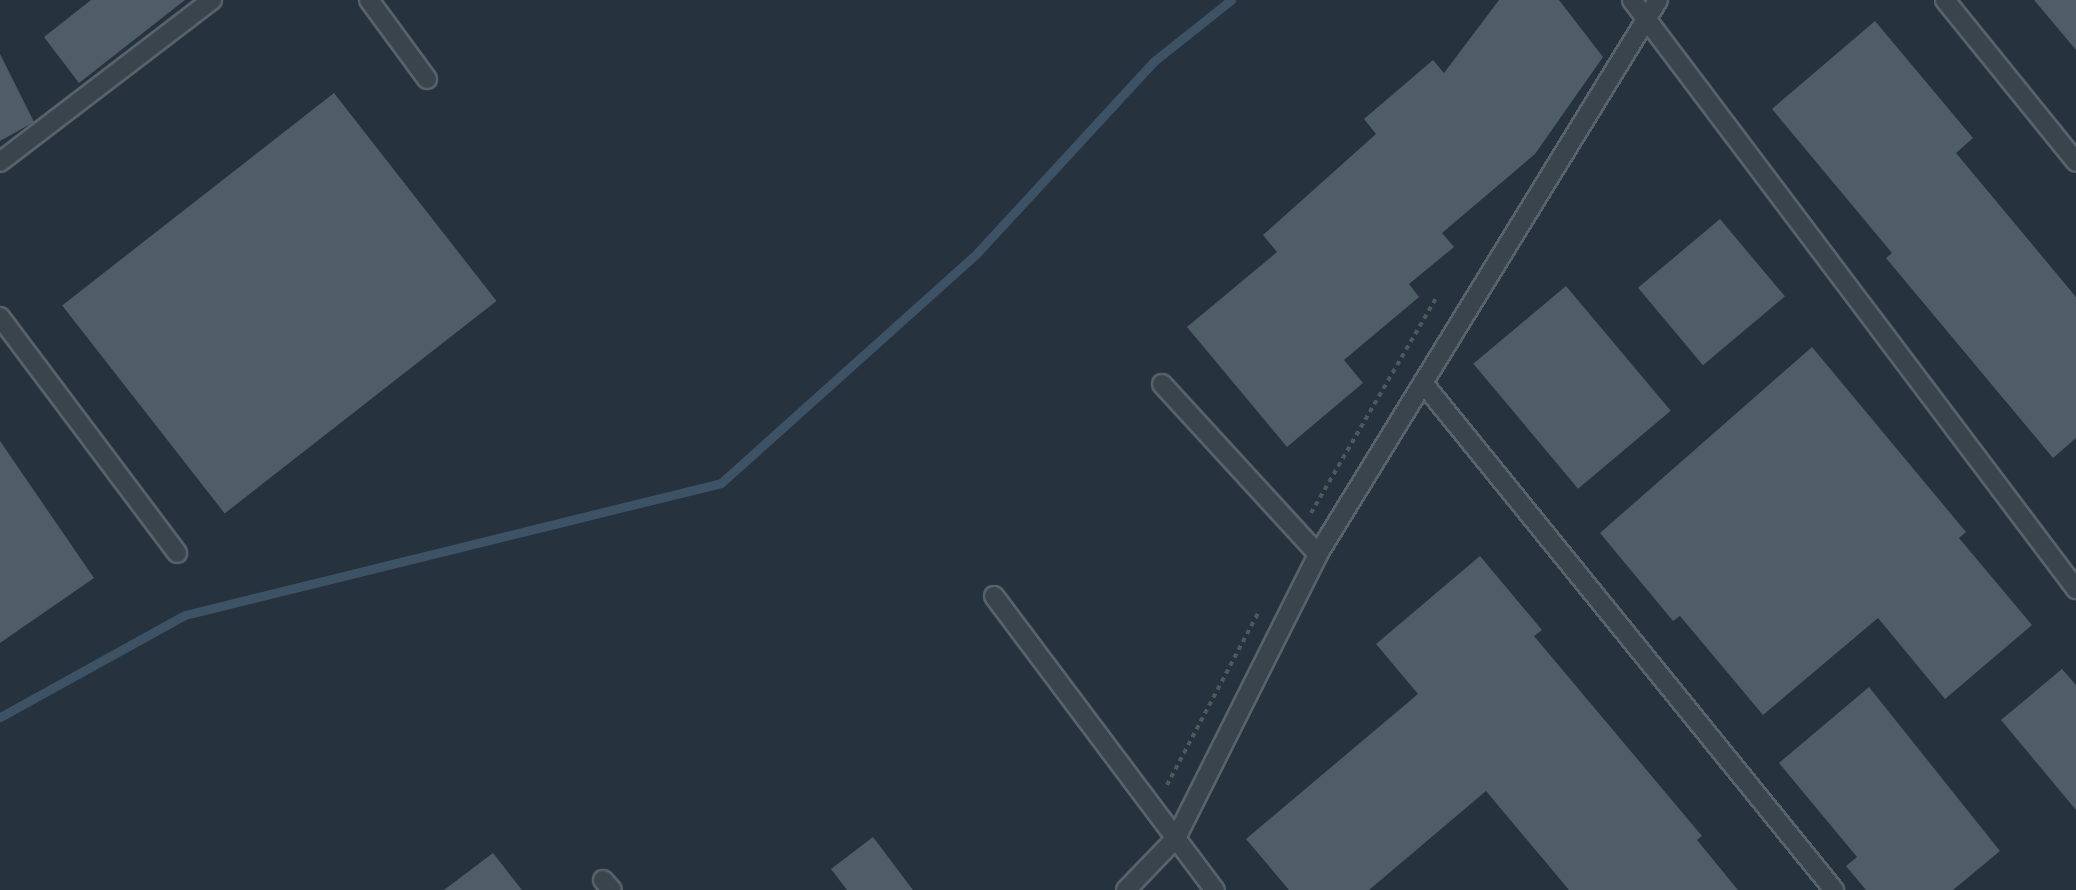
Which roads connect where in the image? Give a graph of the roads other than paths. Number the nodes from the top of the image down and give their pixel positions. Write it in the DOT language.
graph roads {
  1 [pos="212,0"];
  2 [pos="369,0"];
  3 [pos="1632,0"];
  4 [pos="1658,0"];
  5 [pos="1945,0"];
  6 [pos="1647,20"];
  7 [pos="428,79"];
  8 [pos="0,162"];
  9 [pos="2076,162"];
  10 [pos="0,317"];
  11 [pos="1423,383"];
  12 [pos="1162,384"];
  13 [pos="177,553"];
  14 [pos="1318,554"];
  15 [pos="2076,589"];
  16 [pos="994,596"];
  17 [pos="1176,838"];
  18 [pos="1126,890"];
  19 [pos="1215,890"];
  20 [pos="1834,890"];
  1 -- 8 [label="lane"];
  2 -- 7 [label="lane"];
  3 -- 6 [label="lane"];
  4 -- 6 [label="lane"];
  5 -- 9 [label="lane"];
  6 -- 11 [label="lane"];
  6 -- 15 [label="lane"];
  10 -- 13 [label="lane"];
  11 -- 14 [label="lane"];
  11 -- 20 [label="lane"];
  12 -- 14 [label="lane"];
  14 -- 17 [label="lane"];
  16 -- 17 [label="lane"];
  17 -- 18 [label="lane"];
  17 -- 19 [label="lane"];
}
